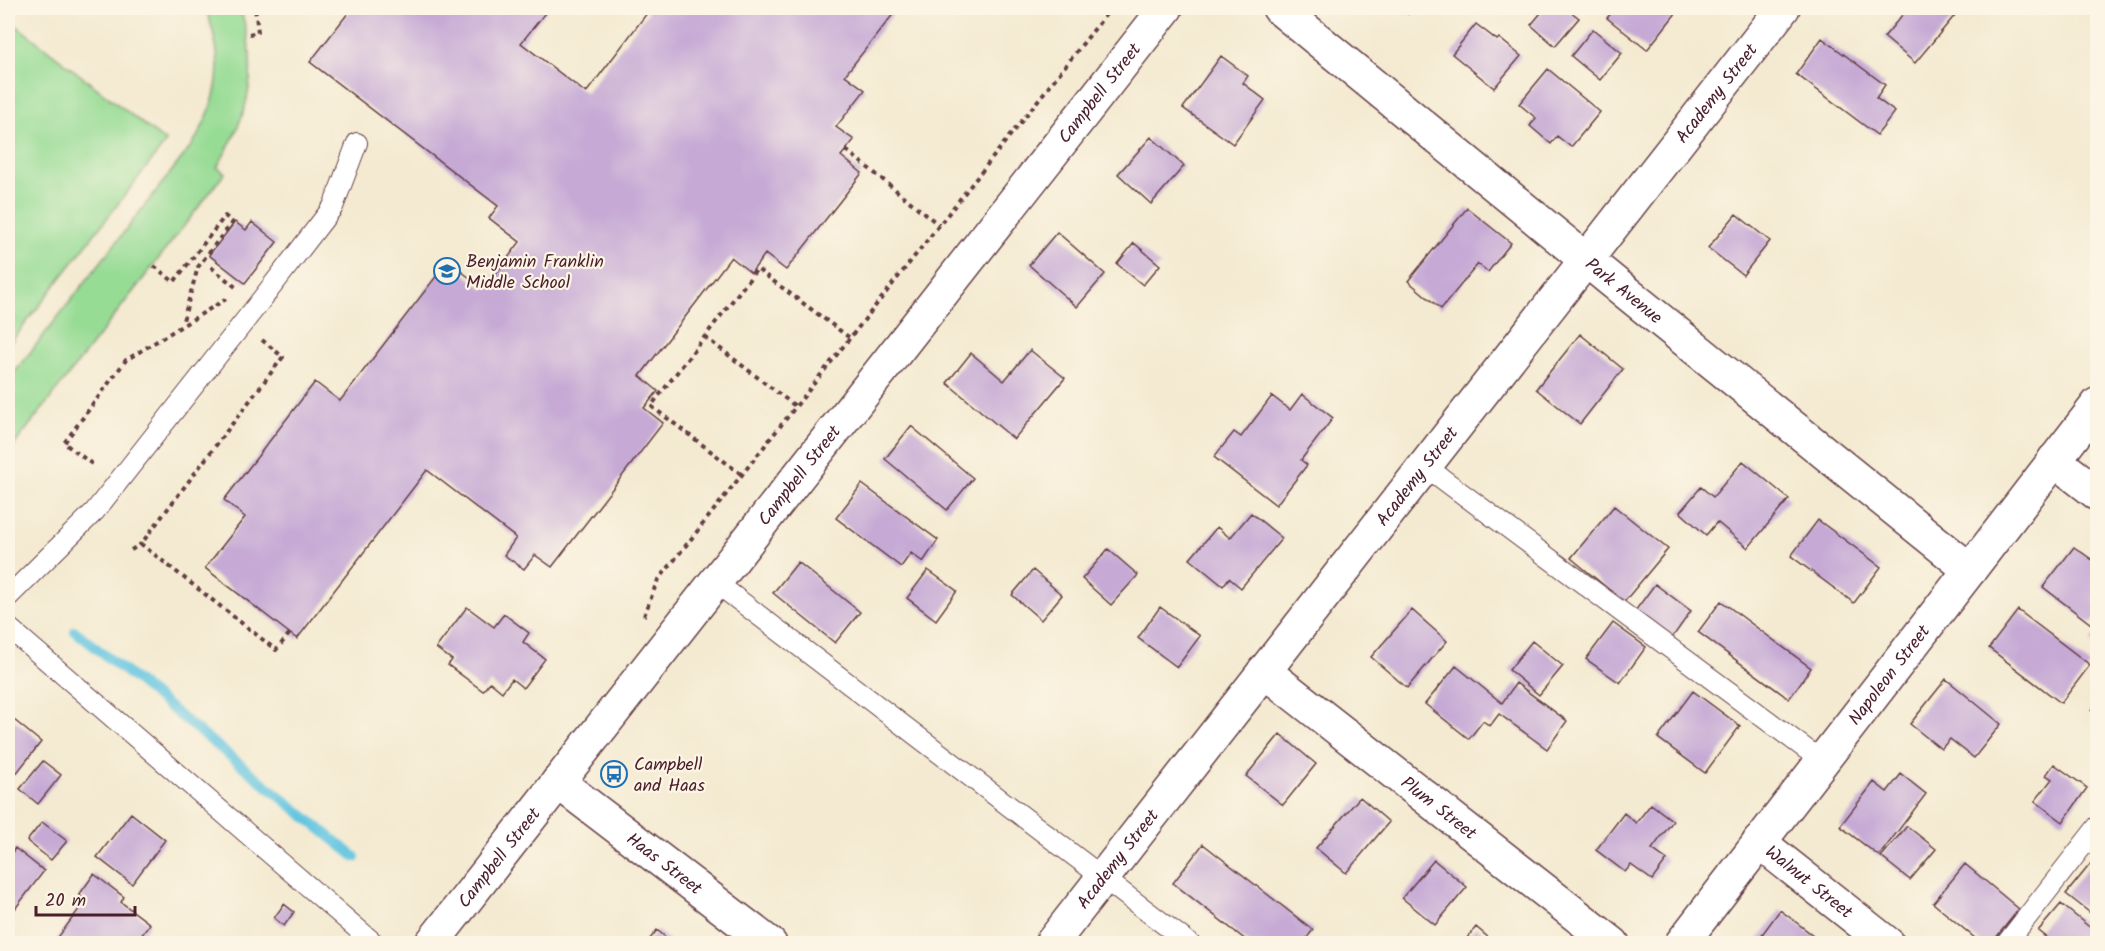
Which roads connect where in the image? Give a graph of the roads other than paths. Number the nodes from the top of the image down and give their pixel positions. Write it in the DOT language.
graph roads {
  1 [pos="1165,8"];
  2 [pos="1279,8"];
  3 [pos="1783,8"];
  4 [pos="357,143"];
  5 [pos="1587,260"];
  6 [pos="2097,404"];
  7 [pos="2054,460"];
  8 [pos="1425,466"];
  9 [pos="2097,494"];
  10 [pos="1970,570"];
  11 [pos="715,582"];
  12 [pos="8,597"];
  13 [pos="8,627"];
  14 [pos="1264,671"];
  15 [pos="1822,761"];
  16 [pos="558,782"];
  17 [pos="2097,826"];
  18 [pos="1759,842"];
  19 [pos="1103,877"];
  20 [pos="375,944"];
  21 [pos="431,944"];
  22 [pos="770,944"];
  23 [pos="1050,944"];
  24 [pos="1190,944"];
  25 [pos="1613,944"];
  26 [pos="1681,944"];
  27 [pos="1888,944"];
  28 [pos="2006,944"];
  1 -- 11 [label="street, Campbell Street"];
  2 -- 5 [label="street, Park Avenue"];
  3 -- 5 [label="street, Academy Street"];
  4 -- 12 [label="lane"];
  5 -- 8 [label="street, Academy Street"];
  5 -- 10 [label="street, Park Avenue"];
  6 -- 7 [label="street, Napoleon Street"];
  7 -- 9 [label="street"];
  7 -- 10 [label="street, Napoleon Street"];
  8 -- 14 [label="street, Academy Street"];
  8 -- 15 [label="lane"];
  10 -- 15 [label="street, Napoleon Street"];
  11 -- 16 [label="street, Campbell Street"];
  11 -- 19 [label="lane"];
  13 -- 20 [label="lane"];
  14 -- 19 [label="street, Academy Street"];
  14 -- 25 [label="street, Plum Street"];
  15 -- 18 [label="street, Napoleon Street"];
  16 -- 21 [label="street, Campbell Street"];
  16 -- 22 [label="street, Haas Street"];
  17 -- 28 [label="lane"];
  18 -- 26 [label="street, Napoleon Street"];
  18 -- 27 [label="street, Walnut Street"];
  19 -- 23 [label="street, Academy Street"];
  19 -- 24 [label="lane"];
}
